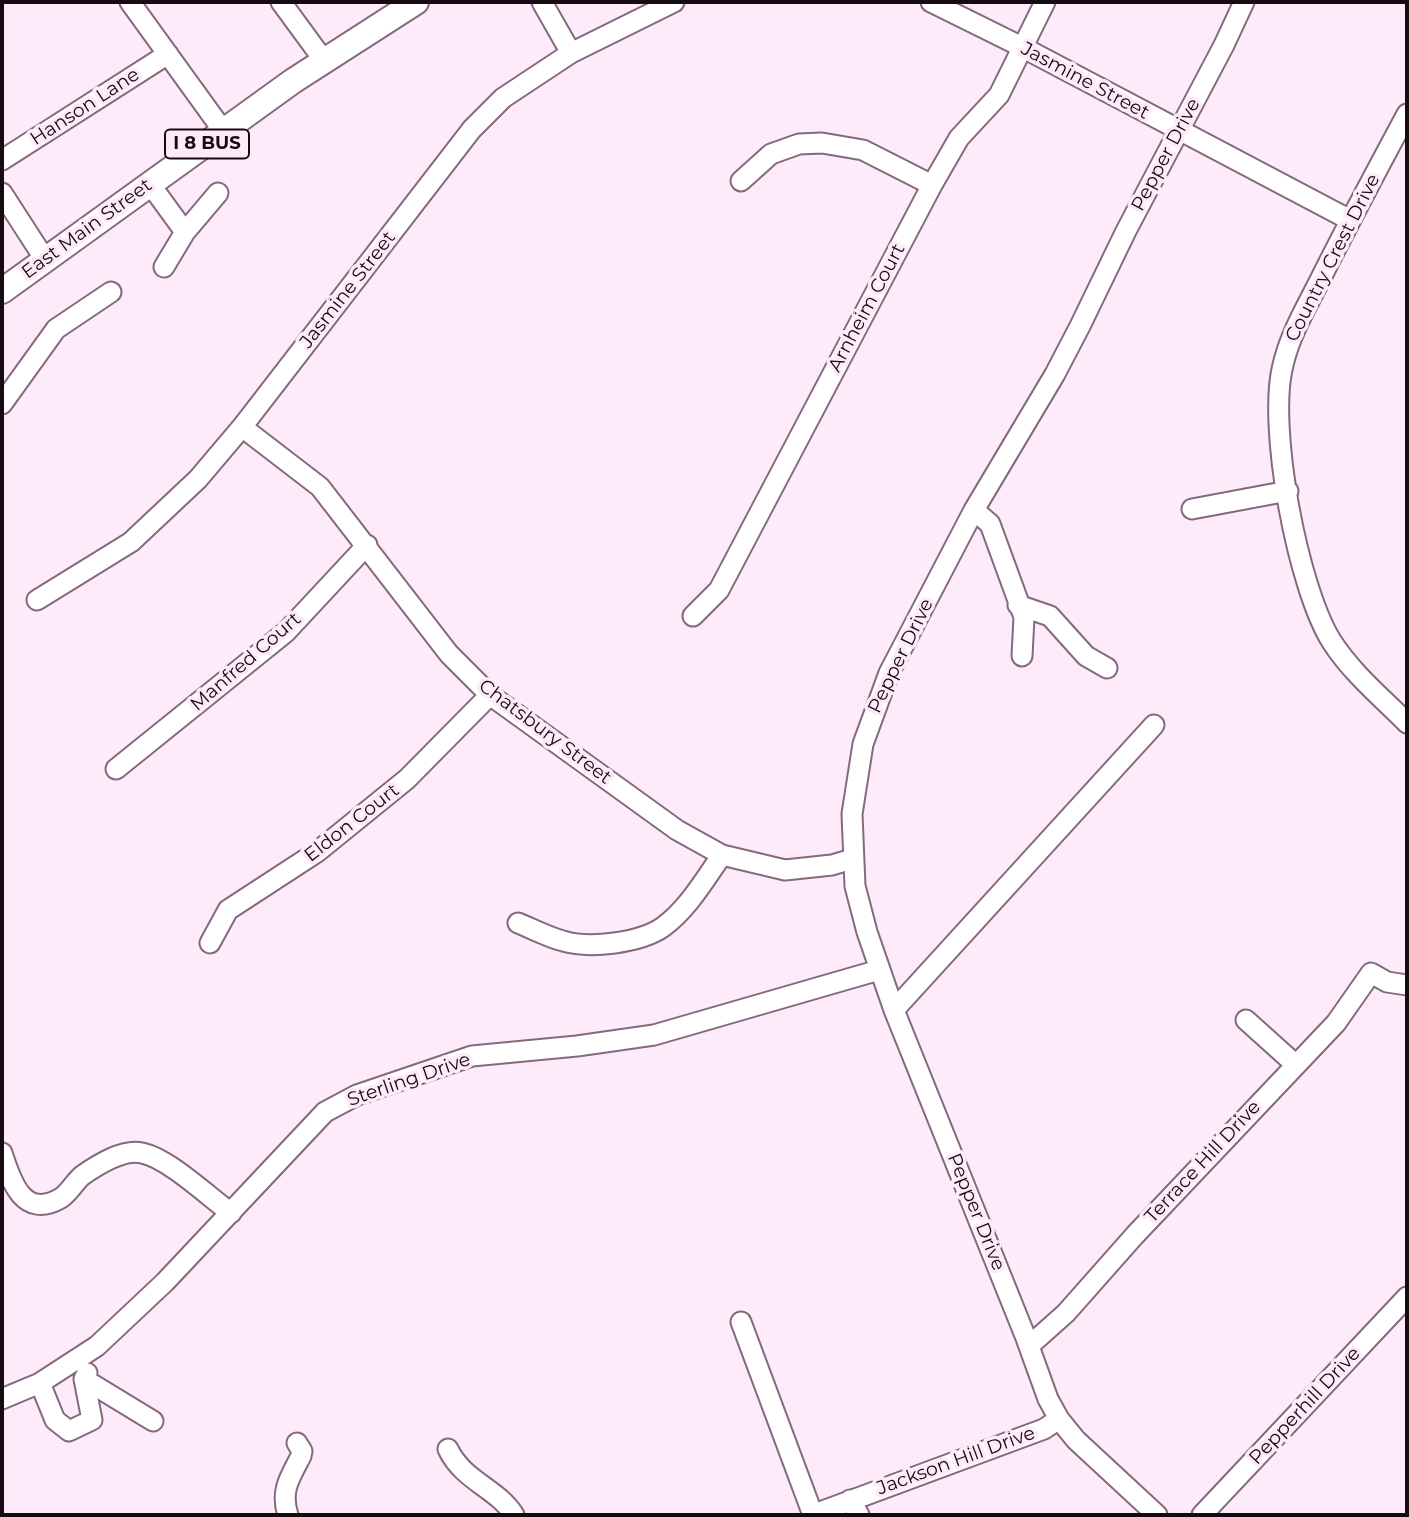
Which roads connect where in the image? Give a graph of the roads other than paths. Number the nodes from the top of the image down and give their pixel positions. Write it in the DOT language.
graph roads {
  1 [pos="130,2"];
  2 [pos="281,2"];
  3 [pos="416,2"];
  4 [pos="542,2"];
  5 [pos="674,2"];
  6 [pos="931,2"];
  7 [pos="1045,2"];
  8 [pos="1244,2"];
  9 [pos="1022,47"];
  10 [pos="571,53"];
  11 [pos="168,54"];
  12 [pos="325,62"];
  13 [pos="1407,114"];
  14 [pos="1178,130"];
  15 [pos="224,132"];
  16 [pos="2,160"];
  17 [pos="741,181"];
  18 [pos="150,184"];
  19 [pos="932,185"];
  20 [pos="2,193"];
  21 [pos="218,193"];
  22 [pos="1350,220"];
  23 [pos="185,232"];
  24 [pos="44,258"];
  25 [pos="163,267"];
  26 [pos="2,291"];
  27 [pos="111,292"];
  28 [pos="2,404"];
  29 [pos="242,427"];
  30 [pos="1287,491"];
  31 [pos="1192,509"];
  32 [pos="974,510"];
  33 [pos="367,545"];
  34 [pos="37,600"];
  35 [pos="1018,605"];
  36 [pos="693,616"];
  37 [pos="1022,656"];
  38 [pos="1107,668"];
  39 [pos="490,695"];
  40 [pos="1407,723"];
  41 [pos="1154,725"];
  42 [pos="116,769"];
  43 [pos="722,855"];
  44 [pos="852,859"];
  45 [pos="518,923"];
  46 [pos="210,943"];
  47 [pos="879,970"];
  48 [pos="1407,985"];
  49 [pos="894,1010"];
  50 [pos="1246,1020"];
  51 [pos="1296,1065"];
  52 [pos="2,1153"];
  53 [pos="231,1213"];
  54 [pos="1407,1297"];
  55 [pos="741,1322"];
  56 [pos="97,1346"];
  57 [pos="1029,1346"];
  58 [pos="84,1379"];
  59 [pos="40,1383"];
  60 [pos="2,1399"];
  61 [pos="1059,1419"];
  62 [pos="153,1421"];
  63 [pos="297,1443"];
  64 [pos="448,1448"];
  65 [pos="854,1508"];
  66 [pos="288,1515"];
  67 [pos="514,1515"];
  68 [pos="813,1515"];
  69 [pos="1157,1515"];
  70 [pos="1202,1515"];
  1 -- 11 [label="street"];
  2 -- 12 [label="street"];
  3 -- 12 [label="main road, East Main Street / I 8 BUS"];
  4 -- 10 [label="street"];
  5 -- 10 [label="street, Jasmine Street"];
  6 -- 9 [label="street, Jasmine Street"];
  7 -- 9 [label="street, Arnheim Court"];
  8 -- 14 [label="street, Pepper Drive"];
  9 -- 14 [label="street, Jasmine Street"];
  9 -- 19 [label="street, Arnheim Court"];
  10 -- 29 [label="street, Jasmine Street"];
  11 -- 15 [label="street"];
  11 -- 16 [label="street, Hanson Lane"];
  12 -- 15 [label="main road, East Main Street / I 8 BUS"];
  13 -- 22 [label="street, Country Crest Drive"];
  14 -- 22 [label="street, Jasmine Street"];
  14 -- 32 [label="street, Pepper Drive"];
  15 -- 18 [label="main road, East Main Street / I 8 BUS"];
  17 -- 19 [label="street"];
  18 -- 23 [label="street"];
  18 -- 24 [label="main road, East Main Street / I 8 BUS"];
  19 -- 36 [label="street, Arnheim Court"];
  20 -- 24 [label="street"];
  21 -- 23 [label="street"];
  22 -- 30 [label="street, Country Crest Drive"];
  23 -- 25 [label="street"];
  24 -- 26 [label="main road, East Main Street / I 8 BUS"];
  27 -- 28 [label="street"];
  29 -- 33 [label="street, Chatsbury Street"];
  29 -- 34 [label="street, Jasmine Street"];
  30 -- 31 [label="street"];
  30 -- 40 [label="street, Country Crest Drive"];
  32 -- 35 [label="street"];
  32 -- 44 [label="street, Pepper Drive"];
  33 -- 39 [label="street, Chatsbury Street"];
  33 -- 42 [label="street, Manfred Court"];
  35 -- 37 [label="street"];
  35 -- 38 [label="street"];
  39 -- 43 [label="street, Chatsbury Street"];
  39 -- 46 [label="street, Eldon Court"];
  41 -- 49 [label="street"];
  43 -- 44 [label="street, Chatsbury Street"];
  43 -- 45 [label="street"];
  44 -- 47 [label="street, Pepper Drive"];
  47 -- 49 [label="street, Pepper Drive"];
  47 -- 53 [label="street, Sterling Drive"];
  48 -- 51 [label="street, Terrace Hill Drive"];
  49 -- 57 [label="street, Pepper Drive"];
  50 -- 51 [label="street"];
  51 -- 57 [label="street, Terrace Hill Drive"];
  52 -- 53 [label="street"];
  53 -- 56 [label="street, Sterling Drive"];
  54 -- 70 [label="street, Pepperhill Drive"];
  55 -- 68 [label="street"];
  56 -- 58 [label="street"];
  56 -- 59 [label="street, Sterling Drive"];
  57 -- 61 [label="street, Pepper Drive"];
  58 -- 59 [label="street"];
  58 -- 62 [label="street"];
  59 -- 60 [label="street, Sterling Drive"];
  61 -- 65 [label="street, Jackson Hill Drive"];
  61 -- 69 [label="street, Pepper Drive"];
  63 -- 66 [label="street"];
  64 -- 67 [label="street"];
  65 -- 68 [label="street, Jackson Hill Drive"];
}
